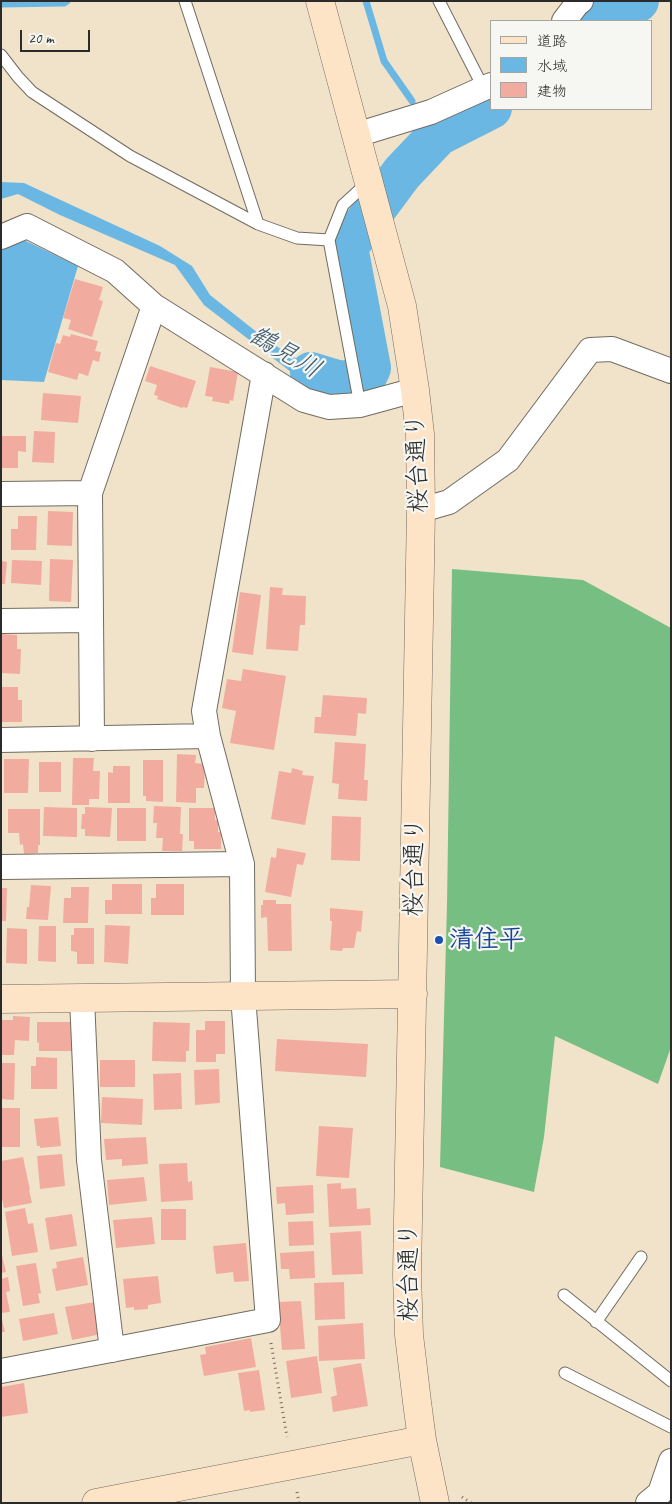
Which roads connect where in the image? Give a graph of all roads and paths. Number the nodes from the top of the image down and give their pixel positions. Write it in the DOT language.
graph roads {
  1 [pos="186,1"];
  2 [pos="320,1"];
  3 [pos="439,1"];
  4 [pos="580,1"];
  5 [pos="565,20"];
  6 [pos="1,55"];
  7 [pos="487,87"];
  8 [pos="356,134"];
  9 [pos="369,183"];
  10 [pos="258,224"];
  11 [pos="1,237"];
  12 [pos="329,240"];
  13 [pos="154,306"];
  14 [pos="671,371"];
  15 [pos="264,374"];
  16 [pos="415,390"];
  17 [pos="359,398"];
  18 [pos="90,492"];
  19 [pos="1,494"];
  20 [pos="421,510"];
  21 [pos="91,620"];
  22 [pos="1,621"];
  23 [pos="208,736"];
  24 [pos="92,738"];
  25 [pos="1,740"];
  26 [pos="242,864"];
  27 [pos="1,867"];
  28 [pos="412,994"];
  29 [pos="243,996"];
  30 [pos="82,998"];
  31 [pos="1,999"];
  32 [pos="641,1257"];
  33 [pos="564,1295"];
  34 [pos="268,1320"];
  35 [pos="596,1322"];
  36 [pos="112,1350"];
  37 [pos="1,1371"];
  38 [pos="566,1373"];
  39 [pos="671,1381"];
  40 [pos="671,1427"];
  41 [pos="287,1437"];
  42 [pos="422,1440"];
  43 [pos="671,1461"];
  44 [pos="296,1492"];
  45 [pos="462,1497"];
  46 [pos="96,1503"];
  47 [pos="298,1503"];
  48 [pos="435,1503"];
  49 [pos="471,1503"];
  50 [pos="648,1503"];
  1 -- 10 [label="lane"];
  2 -- 8 [label="street"];
  3 -- 7 [label="lane"];
  4 -- 5 [label="street"];
  6 -- 10 [label="lane"];
  7 -- 8 [label="street"];
  8 -- 9 [label="street"];
  9 -- 12 [label="lane"];
  9 -- 16 [label="street, 桜台通り"];
  10 -- 12 [label="lane"];
  11 -- 13 [label="street"];
  12 -- 17 [label="lane"];
  13 -- 15 [label="street"];
  13 -- 18 [label="street"];
  14 -- 20 [label="street"];
  15 -- 17 [label="street"];
  15 -- 23 [label="street"];
  16 -- 17 [label="street"];
  16 -- 20 [label="street, 桜台通り"];
  18 -- 19 [label="street"];
  18 -- 21 [label="street"];
  20 -- 28 [label="street, 桜台通り"];
  21 -- 22 [label="street"];
  21 -- 24 [label="street"];
  23 -- 24 [label="street"];
  23 -- 26 [label="street"];
  24 -- 25 [label="street"];
  26 -- 27 [label="street"];
  26 -- 29 [label="street"];
  28 -- 29 [label="street"];
  28 -- 42 [label="street, 桜台通り"];
  29 -- 30 [label="street"];
  29 -- 34 [label="street"];
  30 -- 31 [label="street"];
  30 -- 36 [label="street"];
  32 -- 35 [label="lane"];
  33 -- 35 [label="lane"];
  34 -- 36 [label="street"];
  34 -- 41 [label="path"];
  35 -- 39 [label="lane"];
  36 -- 37 [label="street"];
  38 -- 40 [label="lane"];
  42 -- 46 [label="street"];
  42 -- 48 [label="street, 桜台通り"];
  43 -- 50 [label="street"];
  44 -- 47 [label="path"];
  45 -- 49 [label="path"];
}
